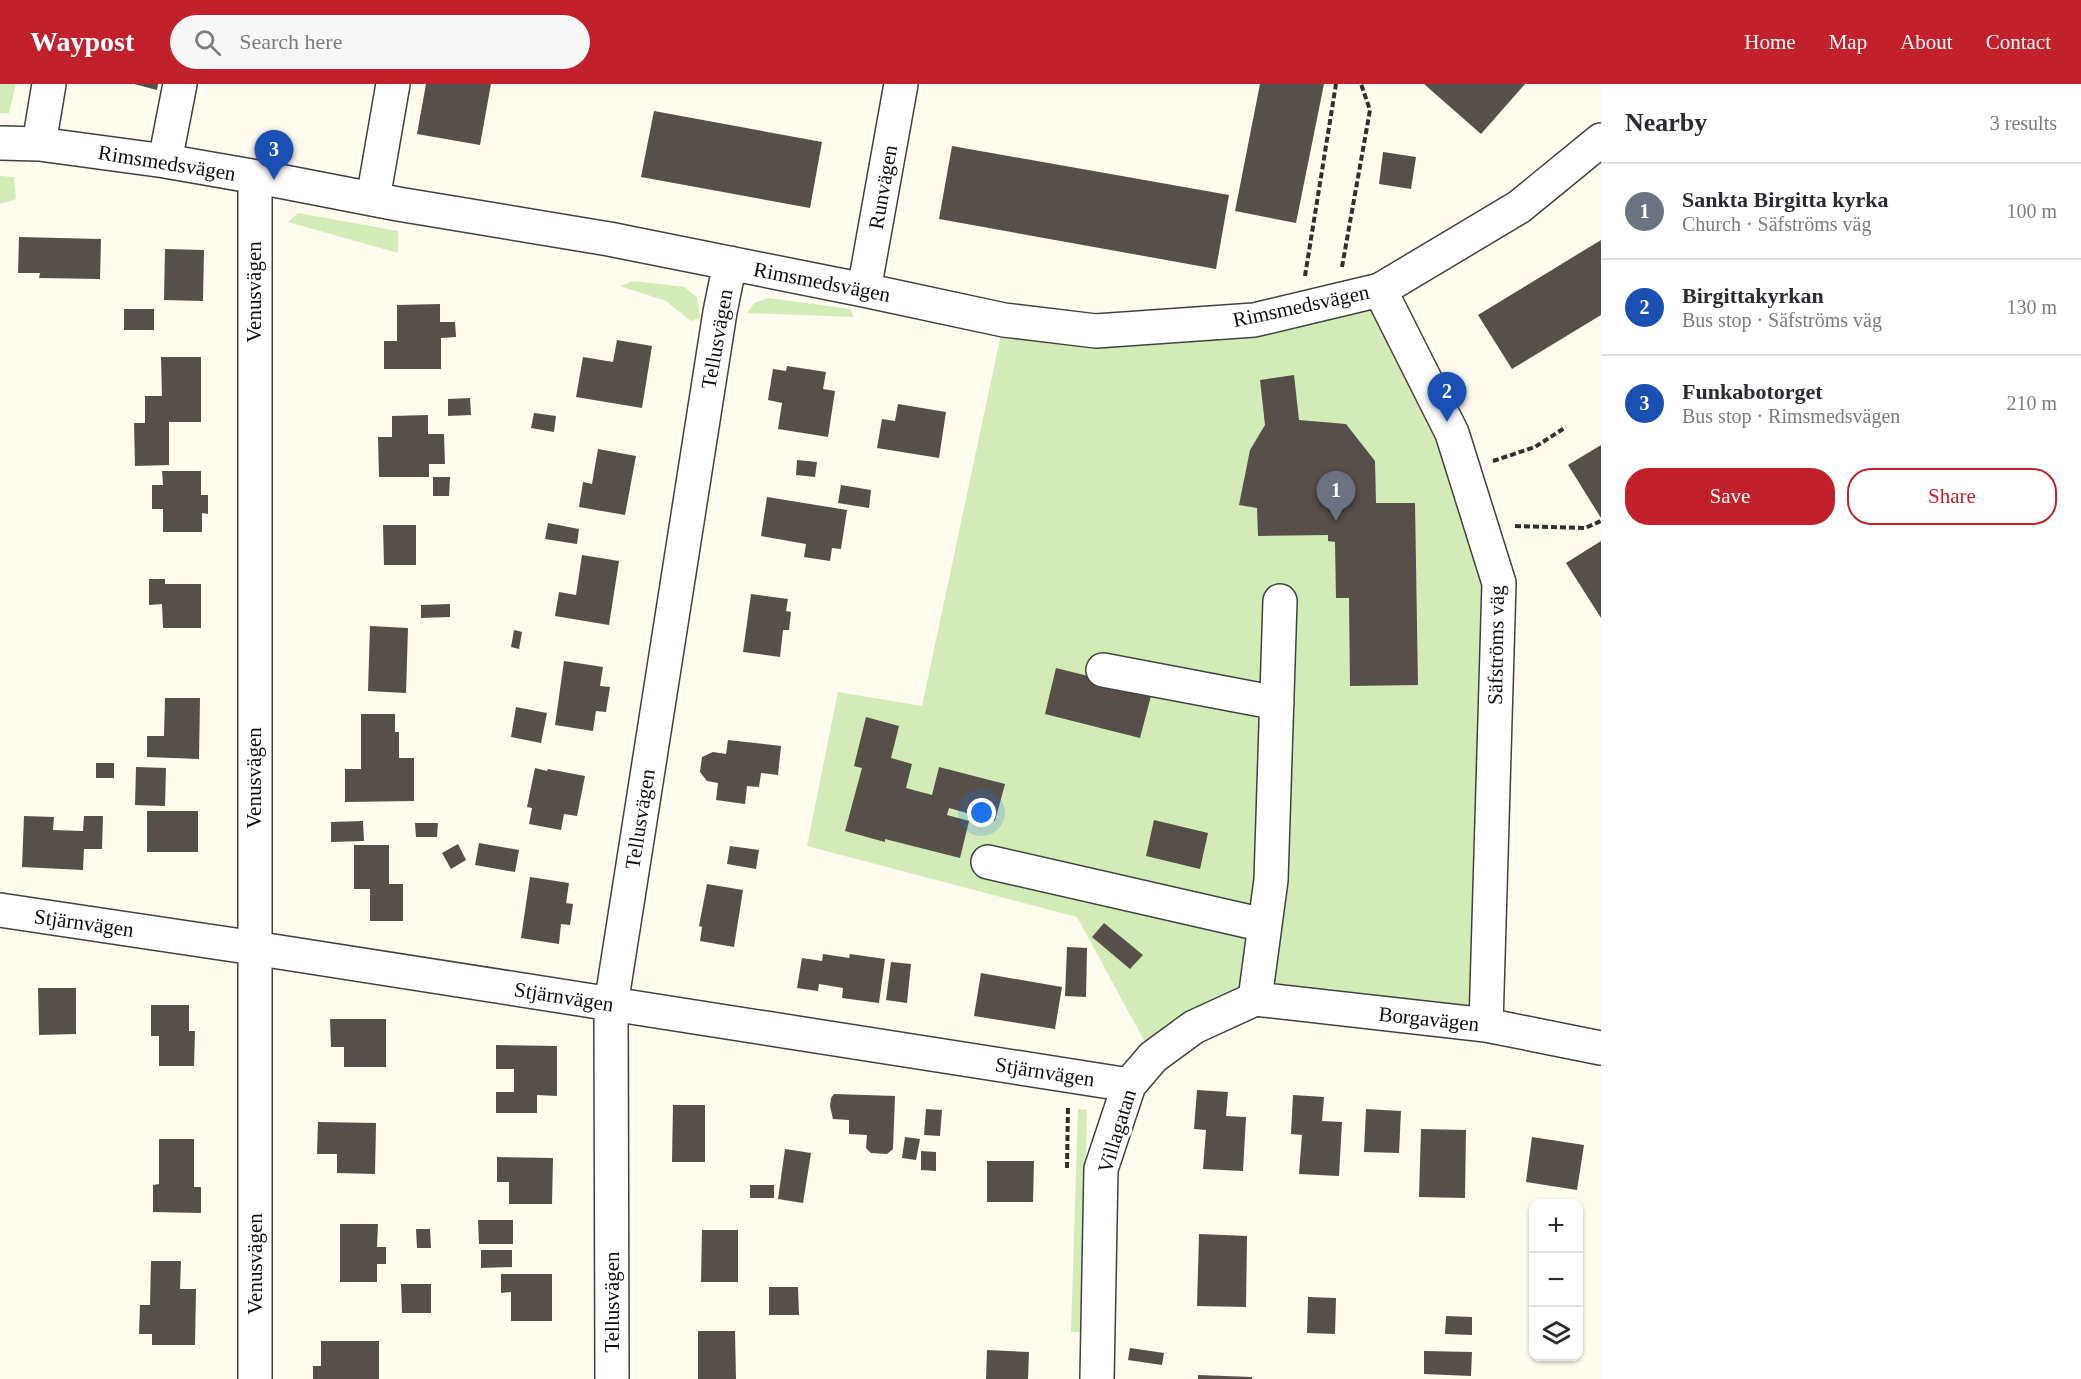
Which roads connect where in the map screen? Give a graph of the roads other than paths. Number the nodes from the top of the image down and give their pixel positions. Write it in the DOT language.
graph roads {
  1 [pos="49,84"];
  2 [pos="180,84"];
  3 [pos="393,84"];
  4 [pos="901,84"];
  5 [pos="1601,140"];
  6 [pos="0,143"];
  7 [pos="39,144"];
  8 [pos="165,162"];
  9 [pos="255,177"];
  10 [pos="373,199"];
  11 [pos="730,263"];
  12 [pos="864,290"];
  13 [pos="1380,290"];
  14 [pos="1280,601"];
  15 [pos="1103,670"];
  16 [pos="1277,703"];
  17 [pos="988,862"];
  18 [pos="0,910"];
  19 [pos="1264,925"];
  20 [pos="254,948"];
  21 [pos="1255,999"];
  22 [pos="611,1005"];
  23 [pos="1486,1025"];
  24 [pos="1601,1048"];
  25 [pos="1129,1085"];
  26 [pos="255,1379"];
  27 [pos="612,1379"];
  28 [pos="1097,1379"];
  1 -- 7 [label="street"];
  2 -- 8 [label="street"];
  3 -- 10 [label="street"];
  4 -- 12 [label="street, Runvägen"];
  5 -- 13 [label="street, Rimsmedsvägen"];
  6 -- 7 [label="street, Rimsmedsvägen"];
  7 -- 8 [label="street, Rimsmedsvägen"];
  8 -- 9 [label="street, Rimsmedsvägen"];
  9 -- 10 [label="street, Rimsmedsvägen"];
  9 -- 20 [label="street, Venusvägen"];
  10 -- 11 [label="street, Rimsmedsvägen"];
  11 -- 12 [label="street, Rimsmedsvägen"];
  11 -- 22 [label="street, Tellusvägen"];
  12 -- 13 [label="street, Rimsmedsvägen"];
  13 -- 23 [label="street, Säfströms väg"];
  14 -- 16 [label="street"];
  15 -- 16 [label="street"];
  16 -- 19 [label="street"];
  17 -- 19 [label="street"];
  18 -- 20 [label="street, Stjärnvägen"];
  19 -- 21 [label="street"];
  20 -- 22 [label="street, Stjärnvägen"];
  20 -- 26 [label="street, Venusvägen"];
  21 -- 23 [label="street, Borgavägen"];
  21 -- 25 [label="street, Villagatan"];
  22 -- 25 [label="street, Stjärnvägen"];
  22 -- 27 [label="street, Tellusvägen"];
  23 -- 24 [label="street, Borgavägen"];
  25 -- 28 [label="street, Villagatan"];
}
